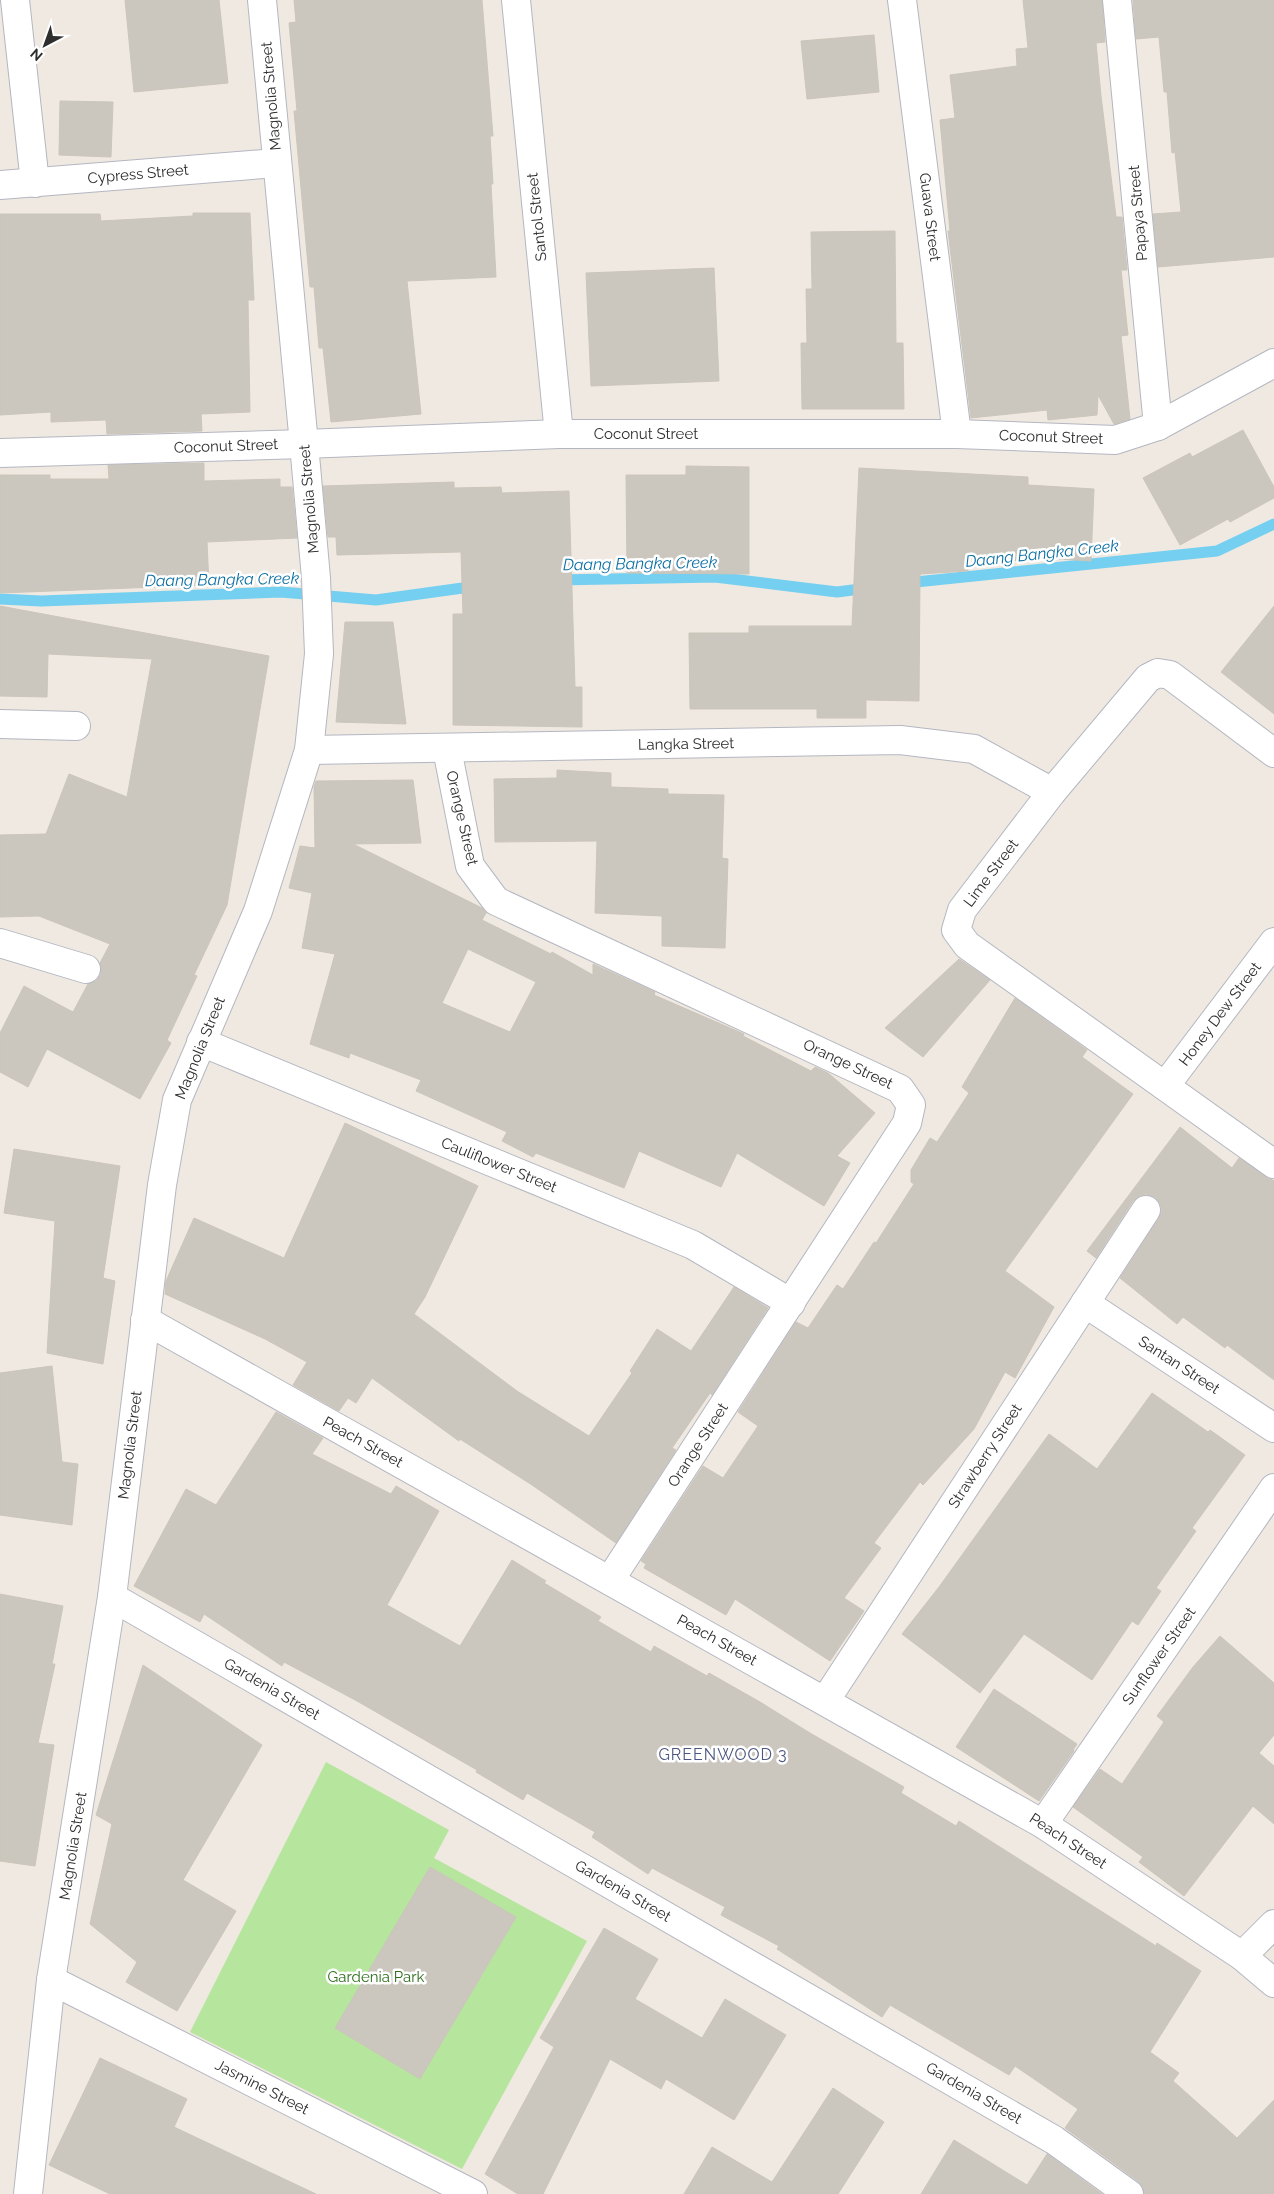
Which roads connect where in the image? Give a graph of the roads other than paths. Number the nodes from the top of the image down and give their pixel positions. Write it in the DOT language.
graph roads {
  1 [pos="15,0"];
  2 [pos="262,0"];
  3 [pos="516,0"];
  4 [pos="902,0"];
  5 [pos="1117,0"];
  6 [pos="277,163"];
  7 [pos="35,183"];
  8 [pos="0,185"];
  9 [pos="1274,363"];
  10 [pos="1158,426"];
  11 [pos="559,434"];
  12 [pos="957,434"];
  13 [pos="304,444"];
  14 [pos="0,453"];
  15 [pos="0,724"];
  16 [pos="76,726"];
  17 [pos="447,749"];
  18 [pos="309,750"];
  19 [pos="1274,753"];
  20 [pos="1052,792"];
  21 [pos="1274,942"];
  22 [pos="0,943"];
  23 [pos="86,969"];
  24 [pos="201,1042"];
  25 [pos="1165,1086"];
  26 [pos="1274,1164"];
  27 [pos="1146,1210"];
  28 [pos="791,1303"];
  29 [pos="1085,1303"];
  30 [pos="145,1320"];
  31 [pos="1274,1428"];
  32 [pos="1274,1488"];
  33 [pos="610,1580"];
  34 [pos="112,1597"];
  35 [pos="824,1701"];
  36 [pos="1043,1824"];
  37 [pos="1274,1924"];
  38 [pos="1242,1956"];
  39 [pos="51,1980"];
  40 [pos="1274,1983"];
  41 [pos="28,2194"];
  42 [pos="472,2194"];
  43 [pos="1129,2194"];
  1 -- 7 [label="street"];
  2 -- 6 [label="street, Magnolia Street"];
  3 -- 11 [label="street, Santol Street"];
  4 -- 12 [label="street, Guava Street"];
  5 -- 10 [label="street, Papaya Street"];
  6 -- 7 [label="street, Cypress Street"];
  6 -- 13 [label="street, Magnolia Street"];
  7 -- 8 [label="street, Cypress Street"];
  9 -- 10 [label="street, Coconut Street"];
  10 -- 12 [label="street, Coconut Street"];
  11 -- 12 [label="street, Coconut Street"];
  11 -- 13 [label="street, Coconut Street"];
  13 -- 14 [label="street, Coconut Street"];
  13 -- 18 [label="street, Magnolia Street"];
  15 -- 16 [label="street"];
  17 -- 18 [label="street, Langka Street"];
  17 -- 20 [label="street, Langka Street"];
  17 -- 28 [label="street, Orange Street"];
  18 -- 24 [label="street, Magnolia Street"];
  19 -- 20 [label="street, Lime Street"];
  20 -- 25 [label="street, Lime Street"];
  21 -- 25 [label="street, Honey Dew Street"];
  22 -- 23 [label="street"];
  24 -- 28 [label="street, Cauliflower Street"];
  24 -- 30 [label="street, Magnolia Street"];
  25 -- 26 [label="street, Lime Street"];
  27 -- 29 [label="street, Strawberry Street"];
  28 -- 33 [label="street, Orange Street"];
  29 -- 31 [label="street, Santan Street"];
  29 -- 35 [label="street, Strawberry Street"];
  30 -- 33 [label="street, Peach Street"];
  30 -- 34 [label="street, Magnolia Street"];
  32 -- 36 [label="street, Sunflower Street"];
  33 -- 35 [label="street, Peach Street"];
  34 -- 39 [label="street, Magnolia Street"];
  34 -- 43 [label="street, Gardenia Street"];
  35 -- 36 [label="street, Peach Street"];
  36 -- 38 [label="street, Peach Street"];
  37 -- 38 [label="street"];
  38 -- 40 [label="street, Peach Street"];
  39 -- 41 [label="street, Magnolia Street"];
  39 -- 42 [label="street, Jasmine Street"];
}
